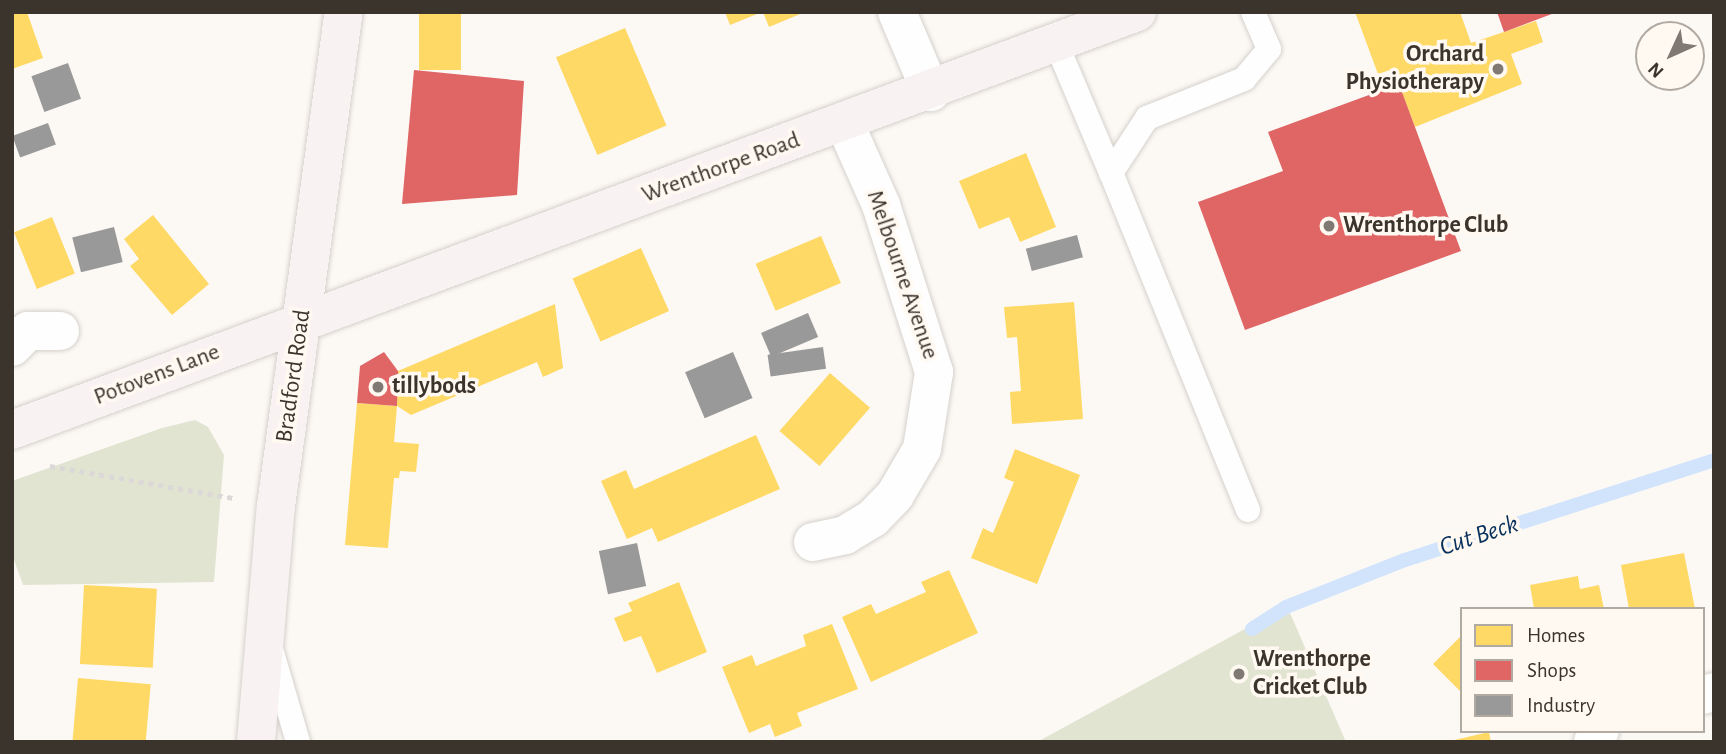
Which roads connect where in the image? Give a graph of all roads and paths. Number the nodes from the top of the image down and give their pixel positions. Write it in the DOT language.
graph roads {
  1 [pos="344,12"];
  2 [pos="897,12"];
  3 [pos="1137,12"];
  4 [pos="1253,12"];
  5 [pos="1056,43"];
  6 [pos="931,92"];
  7 [pos="845,124"];
  8 [pos="1111,173"];
  9 [pos="302,320"];
  10 [pos="12,430"];
  11 [pos="39,464"];
  12 [pos="276,506"];
  13 [pos="1248,510"];
  14 [pos="809,543"];
  15 [pos="264,625"];
  16 [pos="256,742"];
  17 [pos="298,742"];
  1 -- 9 [label="street, Bradford Road"];
  2 -- 6 [label="street"];
  3 -- 5 [label="street, Wrenthorpe Road"];
  4 -- 8 [label="lane"];
  5 -- 6 [label="street, Wrenthorpe Road"];
  5 -- 8 [label="lane"];
  6 -- 7 [label="street, Wrenthorpe Road"];
  7 -- 9 [label="street, Wrenthorpe Road"];
  7 -- 14 [label="street, Melbourne Avenue"];
  8 -- 13 [label="lane"];
  9 -- 10 [label="street, Potovens Lane"];
  9 -- 12 [label="street, Bradford Road"];
  11 -- 12 [label="path"];
  12 -- 15 [label="street, Bradford Road"];
  15 -- 16 [label="street, Bradford Road"];
  15 -- 17 [label="lane"];
}
